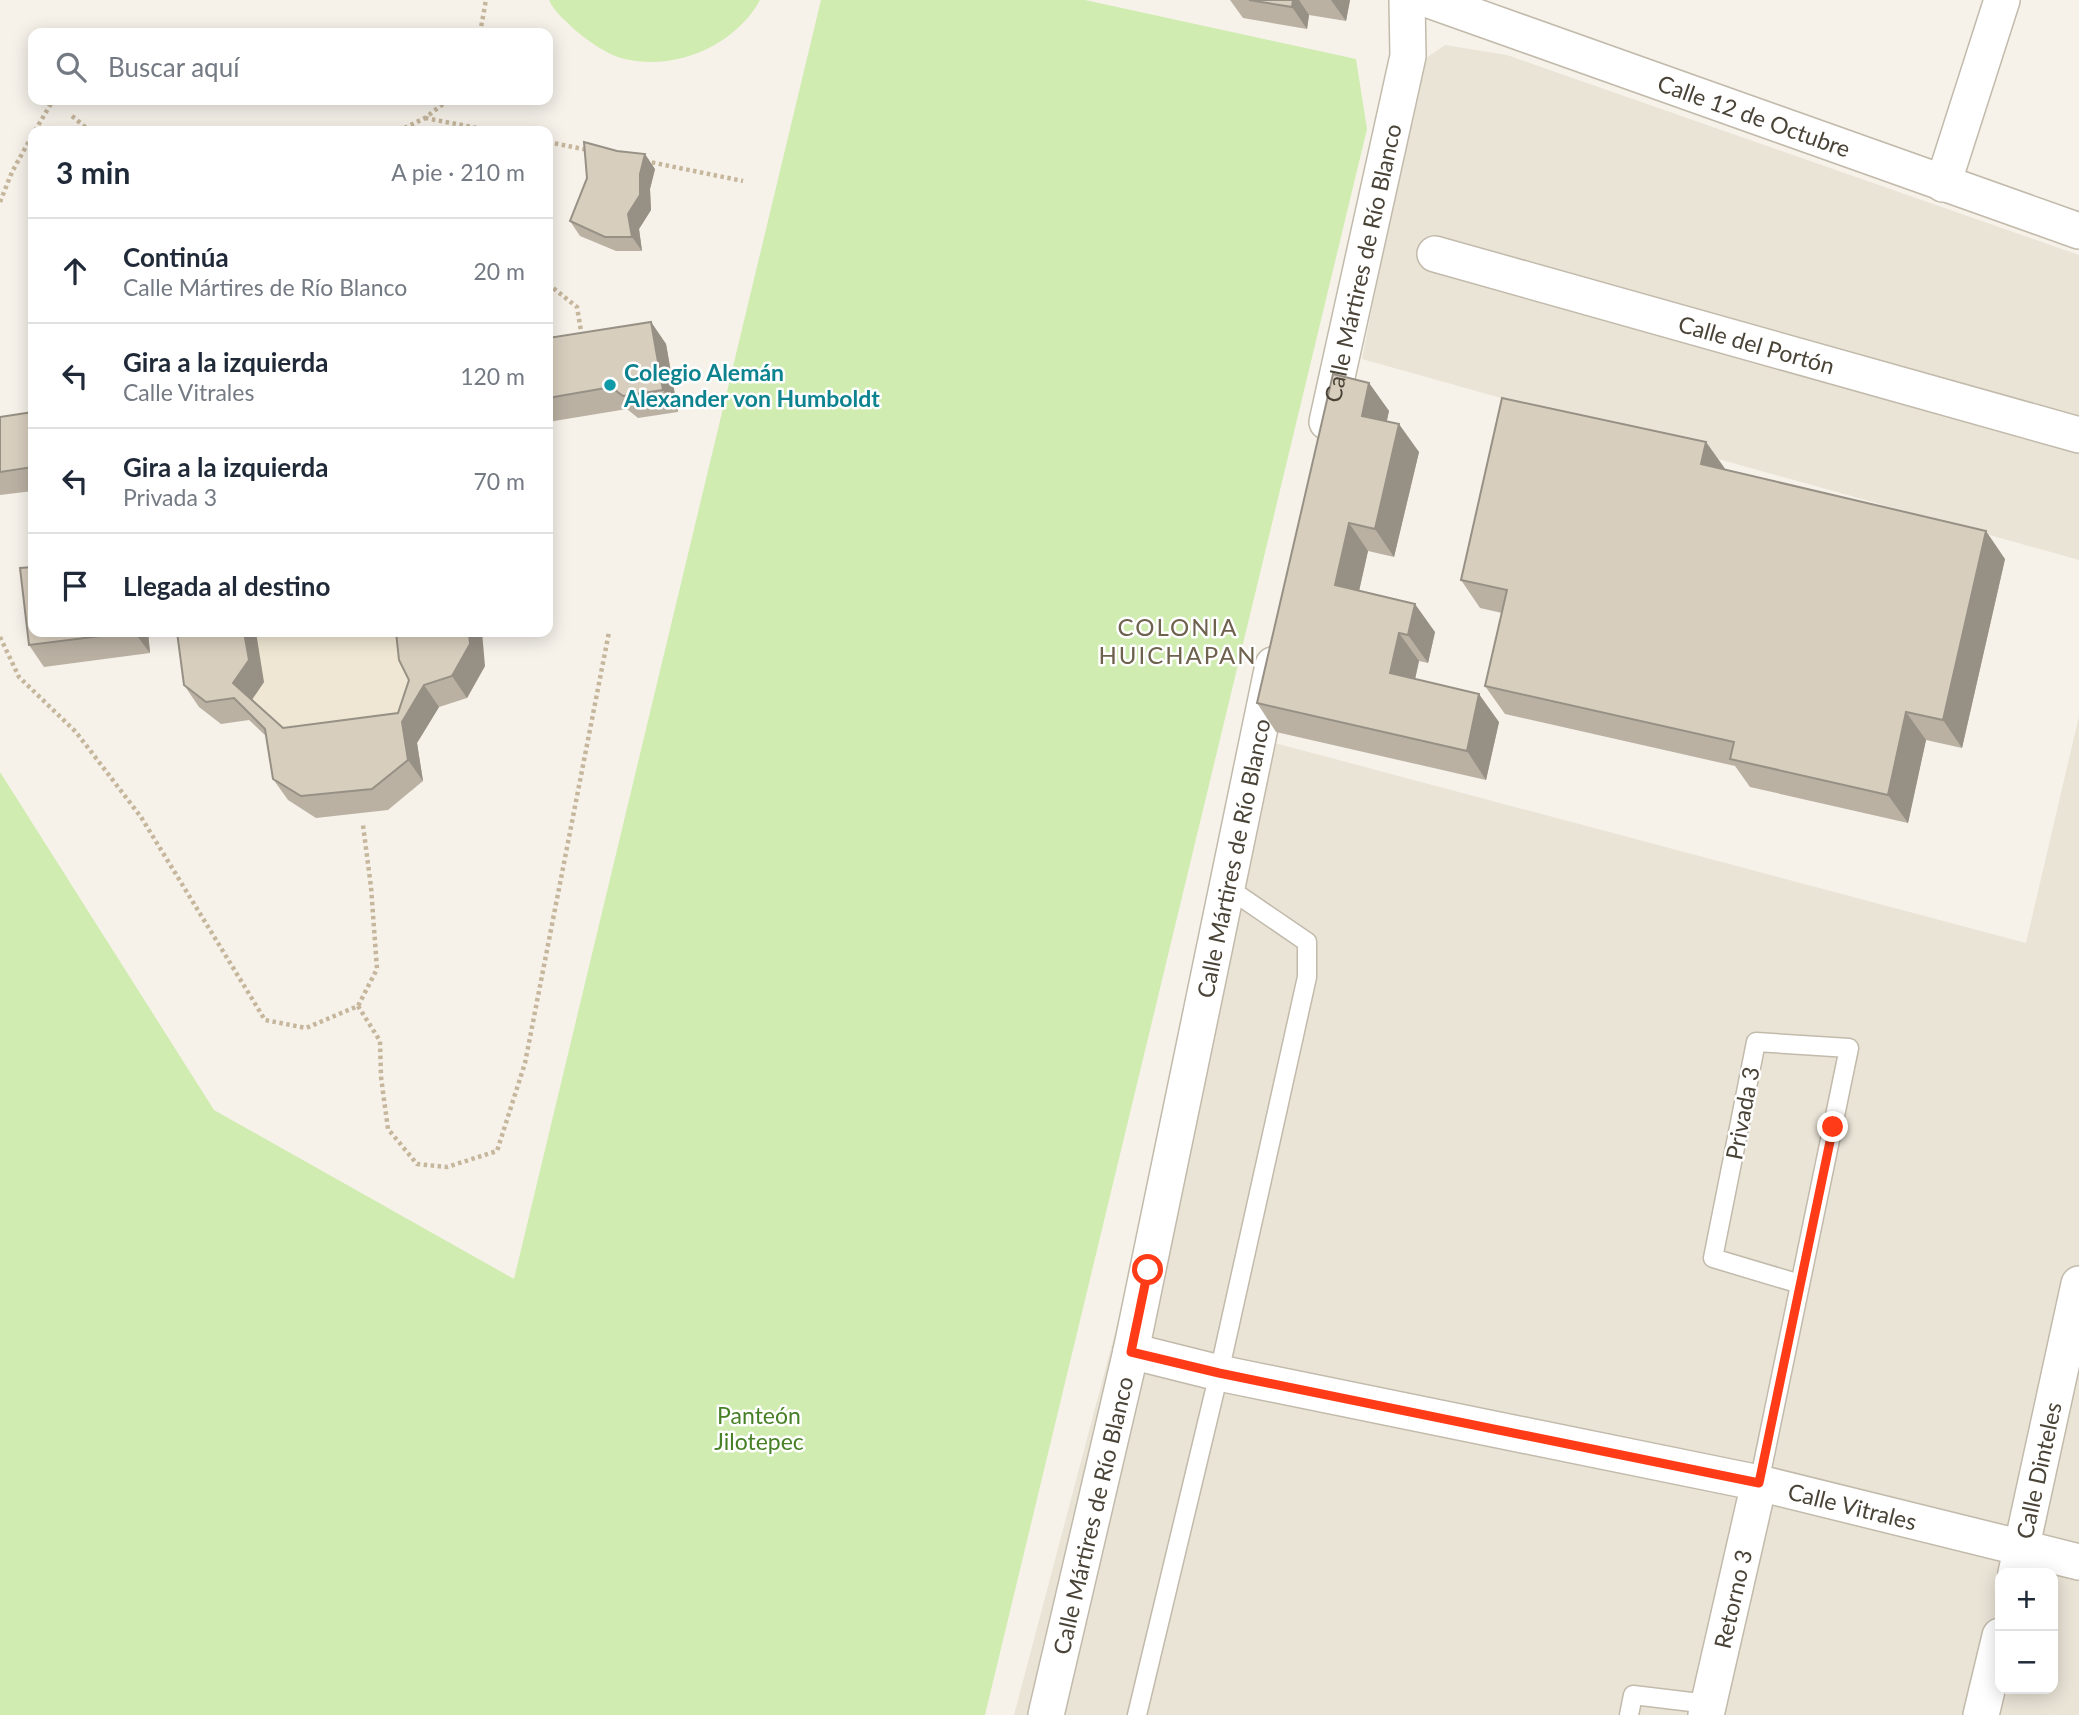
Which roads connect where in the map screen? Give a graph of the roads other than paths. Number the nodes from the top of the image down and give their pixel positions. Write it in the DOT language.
graph roads {
  1 [pos="1407,0"];
  2 [pos="1429,0"];
  3 [pos="2002,0"];
  4 [pos="1943,184"];
  5 [pos="2079,231"];
  6 [pos="1435,254"];
  7 [pos="2079,435"];
  8 [pos="1320,450"];
  9 [pos="1279,637"];
  10 [pos="1228,888"];
  11 [pos="1800,1284"];
  12 [pos="2079,1284"];
  13 [pos="1131,1352"];
  14 [pos="1219,1373"];
  15 [pos="1759,1483"];
  16 [pos="2019,1561"];
  17 [pos="2079,1562"];
  18 [pos="1995,1657"];
  19 [pos="1707,1709"];
  20 [pos="1046,1715"];
  21 [pos="1137,1715"];
  22 [pos="1629,1715"];
  23 [pos="1981,1715"];
  1 -- 8 [label="street, Calle Mártires de Río Blanco"];
  2 -- 4 [label="street, Calle 12 de Octubre"];
  3 -- 4 [label="street"];
  4 -- 5 [label="street, Calle 12 de Octubre"];
  6 -- 7 [label="street, Calle del Portón"];
  9 -- 10 [label="street, Calle Mártires de Río Blanco"];
  10 -- 13 [label="street, Calle Mártires de Río Blanco"];
  10 -- 14 [label="lane"];
  11 -- 11 [label="lane, Privada 3"];
  11 -- 15 [label="lane, Privada 3"];
  12 -- 16 [label="street, Calle Dinteles"];
  13 -- 14 [label="street, Calle Vitrales"];
  13 -- 20 [label="street, Calle Mártires de Río Blanco"];
  14 -- 15 [label="street, Calle Vitrales"];
  14 -- 21 [label="lane"];
  15 -- 16 [label="street, Calle Vitrales"];
  15 -- 19 [label="street, Retorno 3"];
  16 -- 17 [label="street, Calle Vitrales"];
  18 -- 23 [label="street"];
  19 -- 22 [label="lane"];
}
